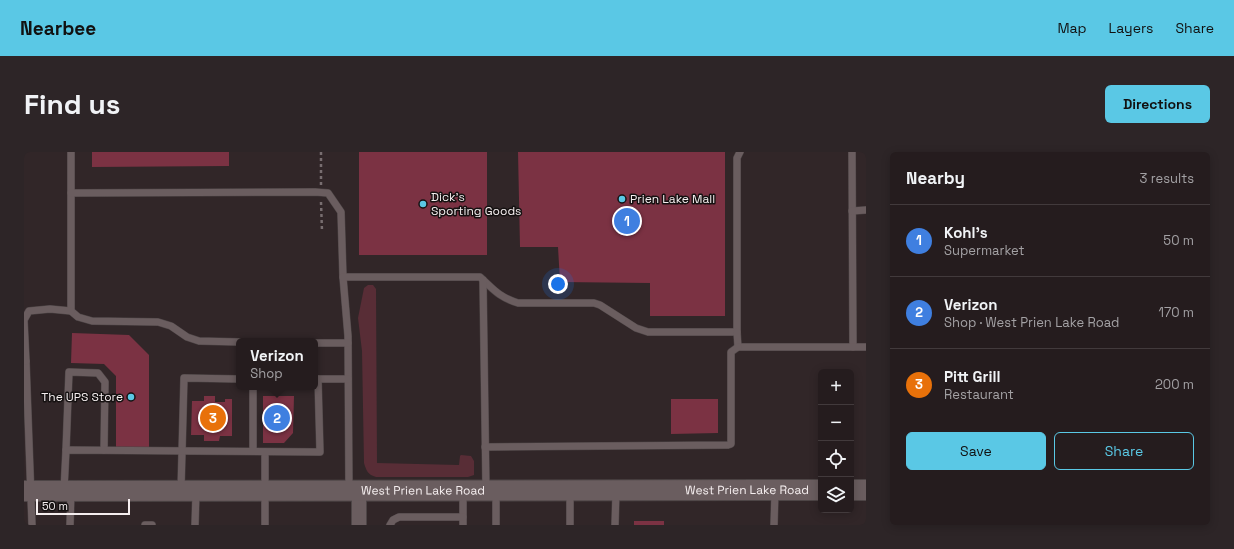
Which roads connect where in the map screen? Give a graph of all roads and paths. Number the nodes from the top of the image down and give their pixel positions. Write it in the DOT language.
graph roads {
  1 [pos="71,152"];
  2 [pos="740,152"];
  3 [pos="852,152"];
  4 [pos="71,193"];
  5 [pos="866,210"];
  6 [pos="852,211"];
  7 [pos="343,277"];
  8 [pos="483,280"];
  9 [pos="26,311"];
  10 [pos="71,311"];
  11 [pos="738,332"];
  12 [pos="236,342"];
  13 [pos="318,343"];
  14 [pos="348,343"];
  15 [pos="738,347"];
  16 [pos="853,347"];
  17 [pos="866,347"];
  18 [pos="25,361"];
  19 [pos="236,379"];
  20 [pos="318,379"];
  21 [pos="348,379"];
  22 [pos="253,390"];
  23 [pos="317,390"];
  24 [pos="26,424"];
  25 [pos="485,447"];
  26 [pos="66,450"];
  27 [pos="104,450"];
  28 [pos="182,450"];
  29 [pos="27,451"];
  30 [pos="253,451"];
  31 [pos="265,452"];
  32 [pos="354,490"];
  33 [pos="463,490"];
  34 [pos="491,490"];
  35 [pos="570,490"];
  36 [pos="616,490"];
  37 [pos="775,490"];
  38 [pos="818,490"];
  39 [pos="854,490"];
  40 [pos="866,490"];
  41 [pos="27,491"];
  42 [pos="67,491"];
  43 [pos="188,491"];
  44 [pos="265,491"];
  45 [pos="463,517"];
  46 [pos="32,525"];
  47 [pos="70,525"];
  48 [pos="146,525"];
  49 [pos="152,525"];
  50 [pos="196,525"];
  51 [pos="265,525"];
  52 [pos="360,525"];
  53 [pos="390,525"];
  54 [pos="463,525"];
  55 [pos="496,525"];
  56 [pos="570,525"];
  57 [pos="615,525"];
  58 [pos="774,525"];
  1 -- 4 [label="lane"];
  2 -- 11 [label="lane"];
  3 -- 6 [label="lane"];
  4 -- 7 [label="lane"];
  4 -- 10 [label="lane"];
  5 -- 6 [label="lane"];
  6 -- 16 [label="lane"];
  7 -- 8 [label="lane"];
  7 -- 14 [label="lane"];
  8 -- 11 [label="lane"];
  8 -- 25 [label="lane"];
  9 -- 10 [label="lane"];
  9 -- 18 [label="lane"];
  10 -- 12 [label="lane"];
  11 -- 15 [label="lane"];
  13 -- 14 [label="lane"];
  14 -- 21 [label="lane"];
  15 -- 16 [label="lane"];
  15 -- 25 [label="lane"];
  16 -- 17 [label="lane"];
  18 -- 24 [label="lane"];
  19 -- 28 [label="lane"];
  20 -- 21 [label="lane"];
  21 -- 32 [label="lane"];
  22 -- 30 [label="lane"];
  23 -- 31 [label="lane"];
  24 -- 29 [label="lane"];
  25 -- 34 [label="lane"];
  26 -- 27 [label="lane"];
  26 -- 27 [label="lane"];
  26 -- 42 [label="lane"];
  27 -- 28 [label="lane"];
  28 -- 30 [label="lane"];
  28 -- 43 [label="lane"];
  29 -- 41 [label="lane"];
  30 -- 31 [label="lane"];
  31 -- 44 [label="lane"];
  32 -- 33 [label="street, West Prien Lake Road"];
  32 -- 44 [label="street, West Prien Lake Road"];
  32 -- 52 [label="street"];
  33 -- 34 [label="street, West Prien Lake Road"];
  33 -- 45 [label="lane"];
  34 -- 35 [label="street, West Prien Lake Road"];
  34 -- 55 [label="lane"];
  35 -- 36 [label="street, West Prien Lake Road"];
  35 -- 56 [label="lane"];
  36 -- 37 [label="street, West Prien Lake Road"];
  36 -- 57 [label="lane"];
  37 -- 38 [label="street, West Prien Lake Road"];
  37 -- 58 [label="lane"];
  39 -- 40 [label="street"];
  41 -- 42 [label="street, West Prien Lake Road"];
  41 -- 46 [label="lane"];
  42 -- 43 [label="street, West Prien Lake Road"];
  42 -- 47 [label="lane"];
  43 -- 44 [label="street, West Prien Lake Road"];
  43 -- 50 [label="lane"];
  44 -- 51 [label="lane"];
  45 -- 53 [label="lane"];
  45 -- 54 [label="lane"];
  48 -- 49 [label="lane"];
}
